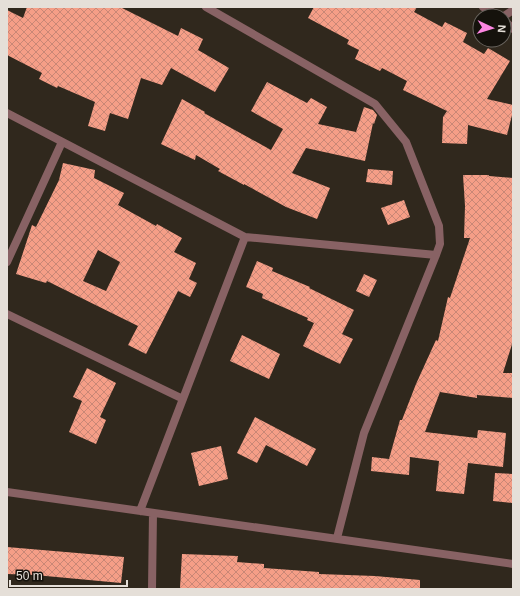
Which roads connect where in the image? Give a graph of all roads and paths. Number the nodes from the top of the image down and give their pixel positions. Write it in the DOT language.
graph roads {
  1 [pos="206,7"];
  2 [pos="7,113"];
  3 [pos="62,142"];
  4 [pos="245,236"];
  5 [pos="436,255"];
  6 [pos="7,262"];
  7 [pos="7,314"];
  8 [pos="183,399"];
  9 [pos="7,492"];
  10 [pos="140,511"];
  11 [pos="153,513"];
  12 [pos="337,538"];
  13 [pos="513,564"];
  14 [pos="152,589"];
  1 -- 5 [label="street"];
  2 -- 3 [label="street"];
  3 -- 4 [label="street"];
  3 -- 6 [label="street"];
  4 -- 5 [label="street"];
  4 -- 8 [label="street"];
  5 -- 12 [label="street"];
  7 -- 8 [label="street"];
  8 -- 10 [label="street"];
  9 -- 10 [label="street"];
  10 -- 11 [label="street"];
  11 -- 12 [label="street"];
  11 -- 14 [label="street"];
  12 -- 13 [label="street"];
}
